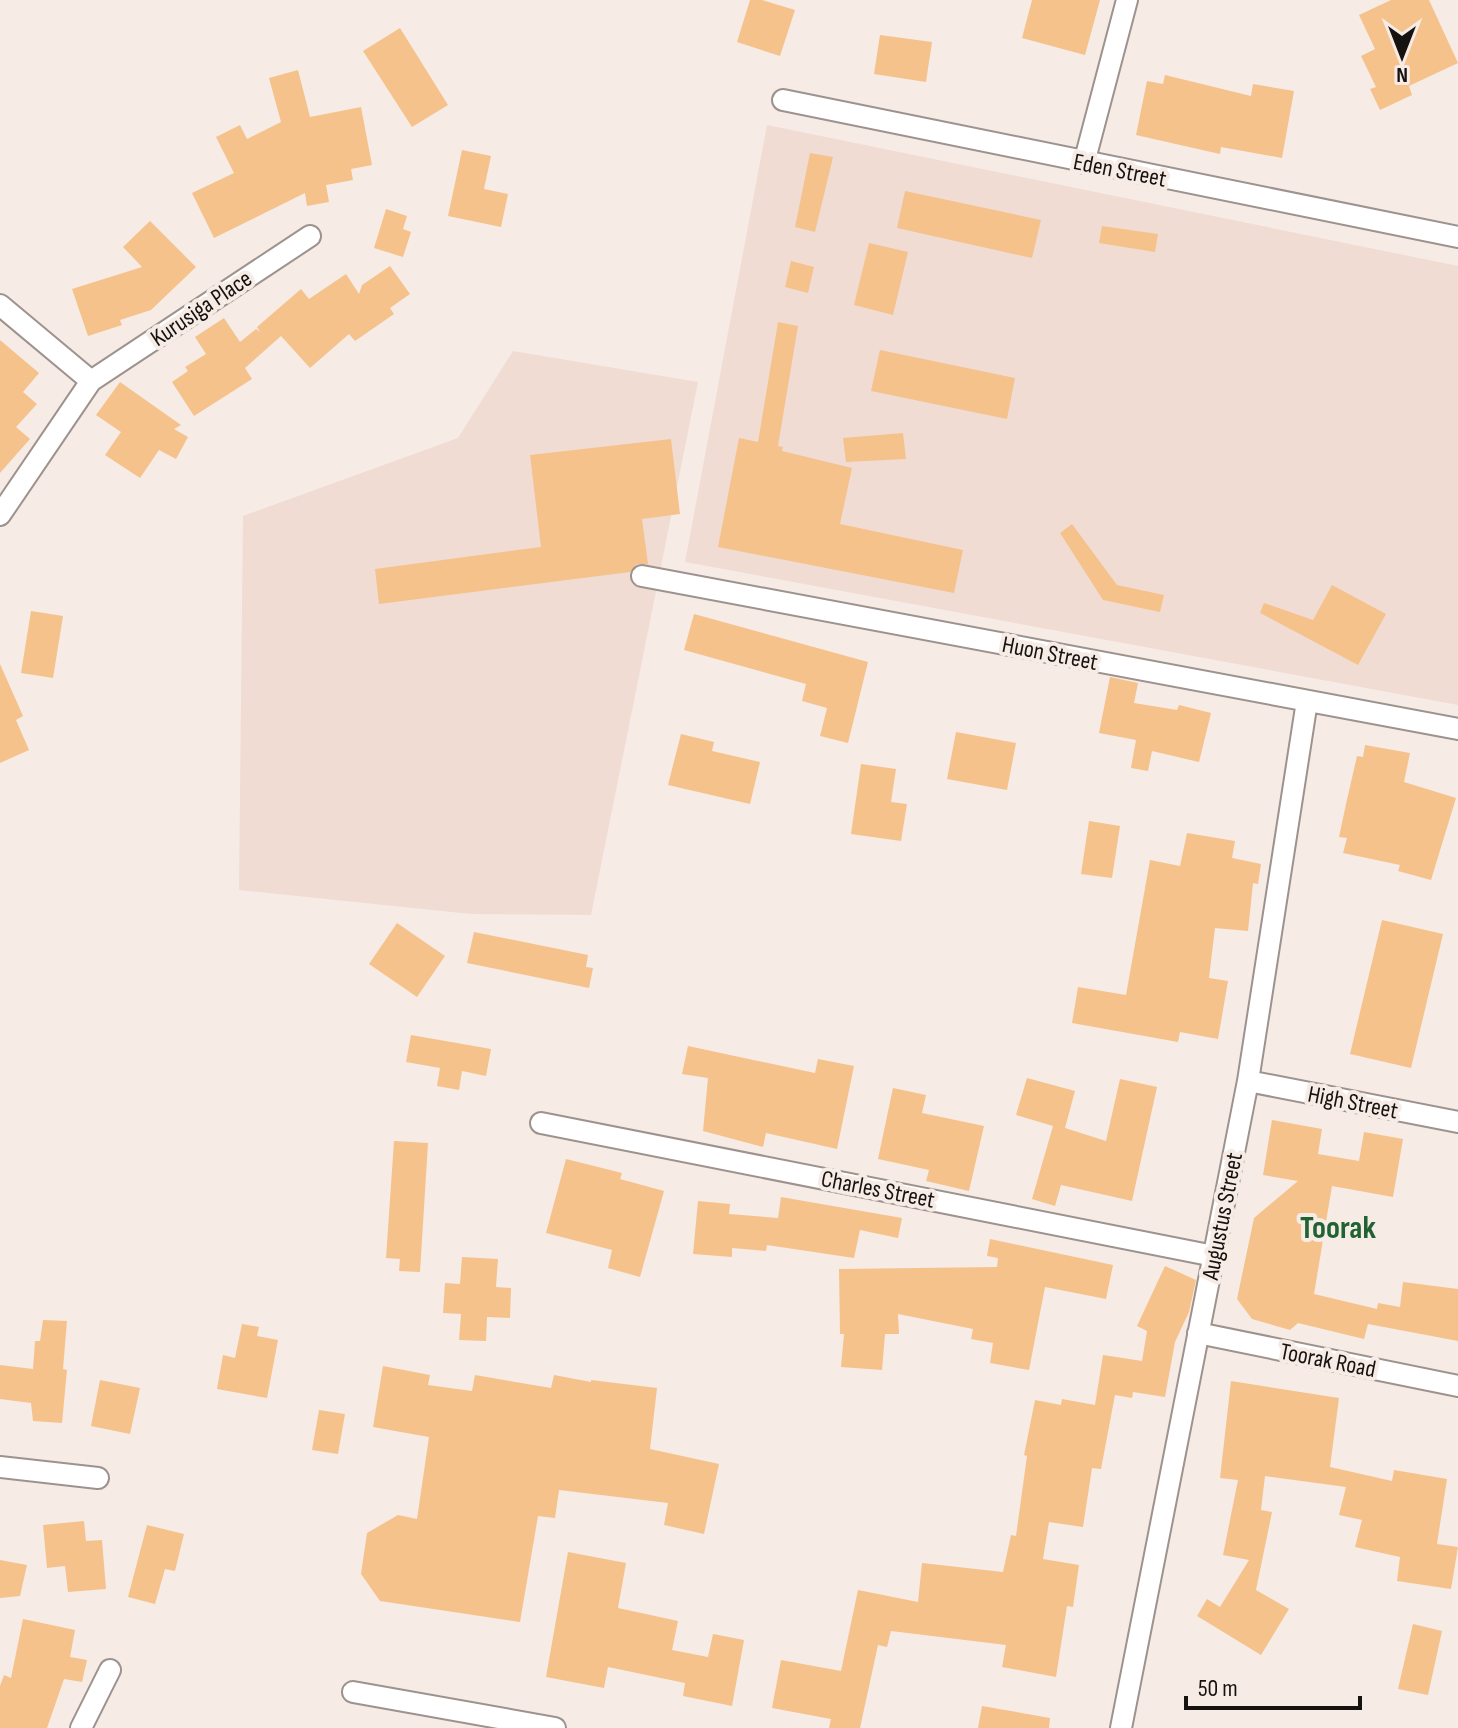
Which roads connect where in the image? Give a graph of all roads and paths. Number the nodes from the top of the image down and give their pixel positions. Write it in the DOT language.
graph roads {
  1 [pos="1127,0"];
  2 [pos="783,100"];
  3 [pos="1084,163"];
  4 [pos="310,236"];
  5 [pos="1458,237"];
  6 [pos="0,305"];
  7 [pos="91,381"];
  8 [pos="0,515"];
  9 [pos="642,576"];
  10 [pos="1307,701"];
  11 [pos="1458,729"];
  12 [pos="1248,1081"];
  13 [pos="1458,1122"];
  14 [pos="541,1123"];
  15 [pos="1214,1256"];
  16 [pos="1198,1333"];
  17 [pos="1458,1386"];
  18 [pos="0,1467"];
  19 [pos="98,1478"];
  20 [pos="110,1670"];
  21 [pos="353,1692"];
  22 [pos="81,1728"];
  23 [pos="555,1728"];
  24 [pos="1121,1728"];
  1 -- 3 [label="street"];
  2 -- 3 [label="street, Eden Street"];
  3 -- 5 [label="street, Eden Street"];
  4 -- 7 [label="street, Kurusiga Place"];
  6 -- 7 [label="street"];
  7 -- 8 [label="street"];
  9 -- 10 [label="street, Huon Street"];
  10 -- 11 [label="street, Huon Street"];
  10 -- 12 [label="street, Augustus Street"];
  12 -- 13 [label="street, High Street"];
  12 -- 15 [label="street, Augustus Street"];
  14 -- 15 [label="street, Charles Street"];
  15 -- 16 [label="street, Augustus Street"];
  16 -- 17 [label="street, Toorak Road"];
  16 -- 24 [label="street, Augustus Street"];
  18 -- 19 [label="street"];
  20 -- 22 [label="street"];
  21 -- 23 [label="street"];
}
